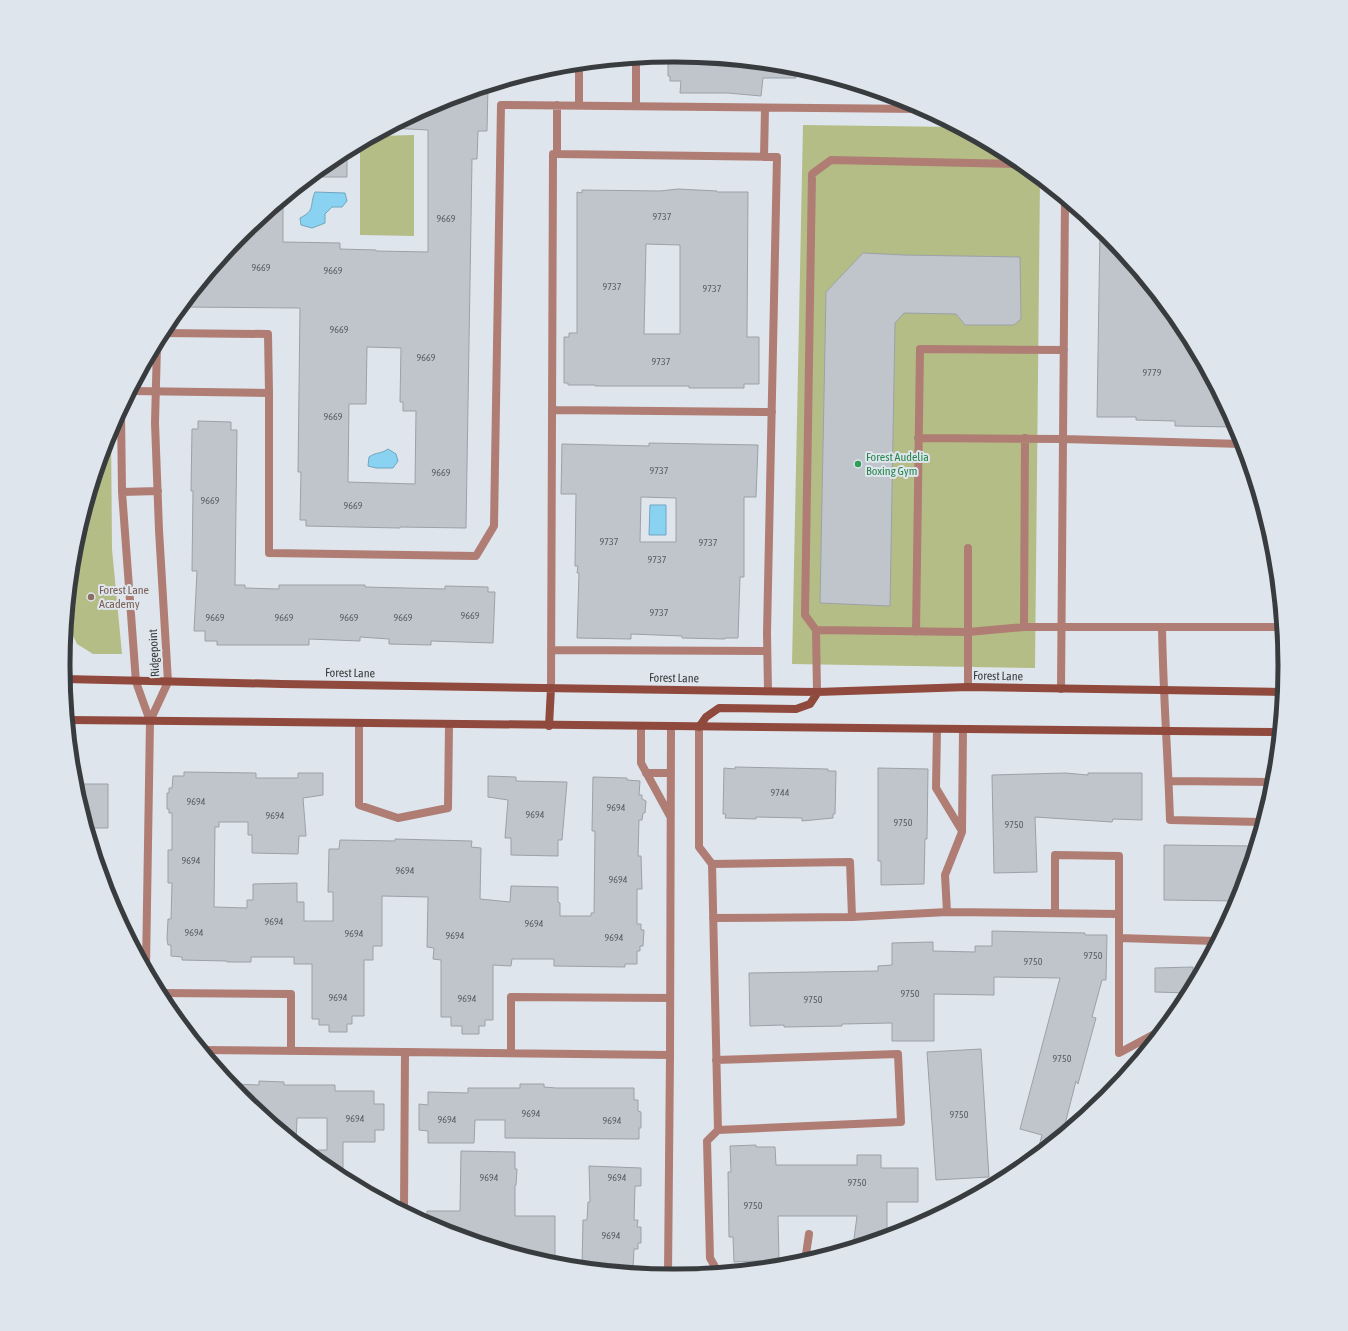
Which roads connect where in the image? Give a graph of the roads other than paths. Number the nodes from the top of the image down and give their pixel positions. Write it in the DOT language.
graph roads {
  1 [pos="636,63"];
  2 [pos="579,70"];
  3 [pos="557,105"];
  4 [pos="579,105"];
  5 [pos="636,106"];
  6 [pos="765,108"];
  7 [pos="907,109"];
  8 [pos="557,154"];
  9 [pos="764,157"];
  10 [pos="1009,164"];
  11 [pos="1064,206"];
  12 [pos="170,333"];
  13 [pos="1064,350"];
  14 [pos="156,356"];
  15 [pos="137,391"];
  16 [pos="156,392"];
  17 [pos="269,393"];
  18 [pos="552,410"];
  19 [pos="772,412"];
  20 [pos="121,424"];
  21 [pos="918,438"];
  22 [pos="1025,438"];
  23 [pos="1064,439"];
  24 [pos="1235,444"];
  25 [pos="158,491"];
  26 [pos="122,492"];
  27 [pos="968,548"];
  28 [pos="1024,627"];
  29 [pos="1062,627"];
  30 [pos="1162,627"];
  31 [pos="1276,627"];
  32 [pos="816,630"];
  33 [pos="916,632"];
  34 [pos="968,632"];
  35 [pos="551,650"];
  36 [pos="767,651"];
  37 [pos="71,679"];
  38 [pos="136,682"];
  39 [pos="168,682"];
  40 [pos="968,687"];
  41 [pos="551,688"];
  42 [pos="1061,689"];
  43 [pos="1164,690"];
  44 [pos="768,691"];
  45 [pos="817,692"];
  46 [pos="1277,692"];
  47 [pos="74,720"];
  48 [pos="150,721"];
  49 [pos="359,724"];
  50 [pos="449,725"];
  51 [pos="549,726"];
  52 [pos="641,726"];
  53 [pos="671,726"];
  54 [pos="700,727"];
  55 [pos="936,729"];
  56 [pos="963,729"];
  57 [pos="1167,731"];
  58 [pos="1273,732"];
  59 [pos="646,773"];
  60 [pos="671,773"];
  61 [pos="1169,781"];
  62 [pos="1266,782"];
  63 [pos="671,817"];
  64 [pos="1257,822"];
  65 [pos="962,832"];
  66 [pos="712,864"];
  67 [pos="947,912"];
  68 [pos="1055,913"];
  69 [pos="1119,914"];
  70 [pos="852,917"];
  71 [pos="713,918"];
  72 [pos="1119,938"];
  73 [pos="1210,941"];
  74 [pos="146,958"];
  75 [pos="167,993"];
  76 [pos="670,998"];
  77 [pos="1151,1036"];
  78 [pos="209,1050"];
  79 [pos="290,1051"];
  80 [pos="406,1052"];
  81 [pos="511,1053"];
  82 [pos="670,1055"];
  83 [pos="716,1060"];
  84 [pos="718,1130"];
  85 [pos="404,1205"];
  86 [pos="809,1234"];
  87 [pos="806,1254"];
  88 [pos="716,1268"];
  89 [pos="668,1269"];
  1 -- 5 [label="street"];
  2 -- 4 [label="street"];
  3 -- 4 [label="street"];
  3 -- 8 [label="street"];
  3 -- 17 [label="street"];
  4 -- 5 [label="street"];
  5 -- 6 [label="street"];
  6 -- 7 [label="street"];
  6 -- 9 [label="street"];
  8 -- 9 [label="street"];
  8 -- 18 [label="street"];
  9 -- 19 [label="street"];
  10 -- 32 [label="street"];
  11 -- 13 [label="street"];
  12 -- 17 [label="street"];
  13 -- 21 [label="street"];
  13 -- 23 [label="street"];
  14 -- 16 [label="street, Ridgepoint"];
  15 -- 16 [label="street"];
  16 -- 17 [label="street"];
  16 -- 25 [label="street, Ridgepoint"];
  18 -- 19 [label="street"];
  18 -- 35 [label="street"];
  19 -- 36 [label="street"];
  20 -- 26 [label="street, Ridgepoint"];
  21 -- 22 [label="street"];
  21 -- 33 [label="street"];
  22 -- 23 [label="street"];
  22 -- 28 [label="street"];
  23 -- 24 [label="street"];
  23 -- 29 [label="street"];
  25 -- 26 [label="street"];
  25 -- 39 [label="street, Ridgepoint"];
  26 -- 38 [label="street, Ridgepoint"];
  27 -- 34 [label="street"];
  28 -- 29 [label="street"];
  28 -- 34 [label="street"];
  29 -- 30 [label="street"];
  29 -- 42 [label="street"];
  30 -- 31 [label="street"];
  30 -- 43 [label="street"];
  32 -- 33 [label="street"];
  32 -- 45 [label="street"];
  33 -- 34 [label="street"];
  34 -- 40 [label="street"];
  35 -- 36 [label="street"];
  35 -- 41 [label="street"];
  36 -- 44 [label="street"];
  37 -- 38 [label="main road, Forest Lane"];
  38 -- 39 [label="main road, Forest Lane"];
  38 -- 48 [label="street, Ridgepoint"];
  39 -- 41 [label="main road, Forest Lane"];
  39 -- 48 [label="street, Ridgepoint"];
  40 -- 42 [label="main road, Forest Lane"];
  40 -- 45 [label="main road, Forest Lane"];
  41 -- 44 [label="main road, Forest Lane"];
  41 -- 51 [label="main road"];
  42 -- 43 [label="main road, Forest Lane"];
  43 -- 46 [label="main road, Forest Lane"];
  43 -- 57 [label="street"];
  44 -- 45 [label="main road, Forest Lane"];
  45 -- 54 [label="main road"];
  47 -- 48 [label="main road"];
  48 -- 49 [label="main road"];
  48 -- 74 [label="street"];
  49 -- 50 [label="main road"];
  49 -- 50 [label="street"];
  50 -- 51 [label="main road"];
  51 -- 52 [label="main road"];
  52 -- 53 [label="main road"];
  52 -- 59 [label="street"];
  53 -- 54 [label="main road"];
  53 -- 60 [label="street"];
  54 -- 55 [label="main road"];
  54 -- 66 [label="street"];
  55 -- 56 [label="main road"];
  55 -- 65 [label="street"];
  56 -- 57 [label="main road"];
  56 -- 65 [label="street"];
  57 -- 58 [label="main road"];
  57 -- 61 [label="street"];
  59 -- 60 [label="street"];
  59 -- 63 [label="street"];
  60 -- 63 [label="street"];
  61 -- 62 [label="street"];
  61 -- 64 [label="street"];
  63 -- 76 [label="street"];
  65 -- 67 [label="street"];
  66 -- 70 [label="street"];
  66 -- 71 [label="street"];
  67 -- 68 [label="street"];
  67 -- 70 [label="street"];
  68 -- 69 [label="street"];
  68 -- 69 [label="street"];
  69 -- 72 [label="street"];
  70 -- 71 [label="street"];
  71 -- 83 [label="street"];
  72 -- 73 [label="street"];
  72 -- 77 [label="street"];
  75 -- 79 [label="street"];
  76 -- 81 [label="street"];
  76 -- 82 [label="street"];
  78 -- 79 [label="street"];
  79 -- 80 [label="street"];
  80 -- 81 [label="street"];
  80 -- 85 [label="street"];
  81 -- 82 [label="street"];
  82 -- 89 [label="street"];
  83 -- 84 [label="street"];
  83 -- 84 [label="street"];
  84 -- 88 [label="street"];
  86 -- 87 [label="street"];
}
